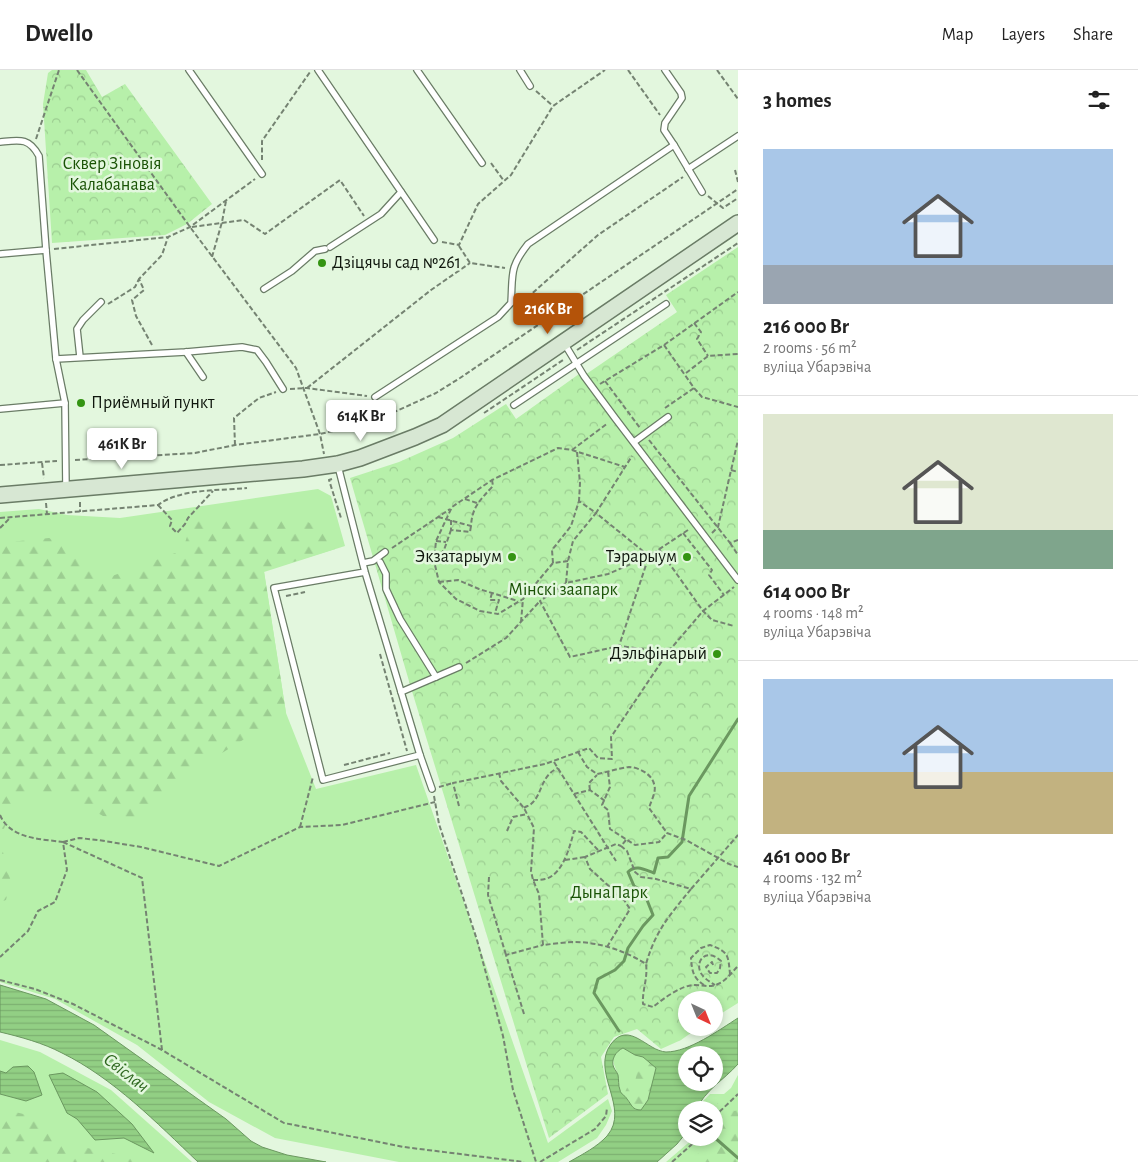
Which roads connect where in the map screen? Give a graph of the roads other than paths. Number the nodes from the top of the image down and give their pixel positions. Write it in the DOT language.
graph roads {
  1 [pos="188,70"];
  2 [pos="318,70"];
  3 [pos="417,70"];
  4 [pos="520,70"];
  5 [pos="664,70"];
  6 [pos="530,86"];
  7 [pos="738,136"];
  8 [pos="0,142"];
  9 [pos="674,145"];
  10 [pos="482,163"];
  11 [pos="689,171"];
  12 [pos="262,174"];
  13 [pos="401,192"];
  14 [pos="702,192"];
  15 [pos="738,223"];
  16 [pos="434,240"];
  17 [pos="46,250"];
  18 [pos="0,254"];
  19 [pos="264,289"];
  20 [pos="101,302"];
  21 [pos="666,304"];
  22 [pos="567,349"];
  23 [pos="186,352"];
  24 [pos="80,357"];
  25 [pos="56,358"];
  26 [pos="576,363"];
  27 [pos="203,377"];
  28 [pos="283,389"];
  29 [pos="375,397"];
  30 [pos="65,403"];
  31 [pos="514,405"];
  32 [pos="0,409"];
  33 [pos="668,417"];
  34 [pos="634,442"];
  35 [pos="339,470"];
  36 [pos="66,489"];
  37 [pos="0,495"];
  38 [pos="386,552"];
  39 [pos="380,562"];
  40 [pos="363,563"];
  41 [pos="365,572"];
  42 [pos="738,580"];
  43 [pos="459,668"];
  44 [pos="436,678"];
  45 [pos="401,692"];
  46 [pos="420,755"];
  47 [pos="432,789"];
  1 -- 12 [label="lane"];
  2 -- 13 [label="lane"];
  3 -- 10 [label="lane"];
  4 -- 6 [label="lane"];
  5 -- 9 [label="lane"];
  7 -- 11 [label="lane"];
  8 -- 17 [label="lane"];
  9 -- 11 [label="lane"];
  9 -- 29 [label="lane"];
  11 -- 14 [label="lane"];
  13 -- 16 [label="lane"];
  13 -- 19 [label="lane"];
  15 -- 22 [label="main road"];
  17 -- 18 [label="lane"];
  17 -- 25 [label="lane"];
  20 -- 24 [label="lane"];
  21 -- 26 [label="lane"];
  22 -- 26 [label="lane"];
  22 -- 35 [label="main road"];
  23 -- 24 [label="lane"];
  23 -- 27 [label="lane"];
  23 -- 28 [label="lane"];
  24 -- 25 [label="lane"];
  25 -- 30 [label="lane"];
  26 -- 31 [label="lane"];
  26 -- 34 [label="lane"];
  30 -- 32 [label="lane"];
  30 -- 36 [label="lane"];
  33 -- 34 [label="lane"];
  34 -- 42 [label="lane"];
  35 -- 36 [label="main road"];
  35 -- 40 [label="lane"];
  36 -- 37 [label="main road"];
  38 -- 40 [label="lane"];
  39 -- 44 [label="lane"];
  40 -- 41 [label="lane"];
  41 -- 45 [label="lane"];
  41 -- 46 [label="lane"];
  43 -- 44 [label="lane"];
  44 -- 45 [label="lane"];
  45 -- 46 [label="lane"];
  46 -- 47 [label="lane"];
}
